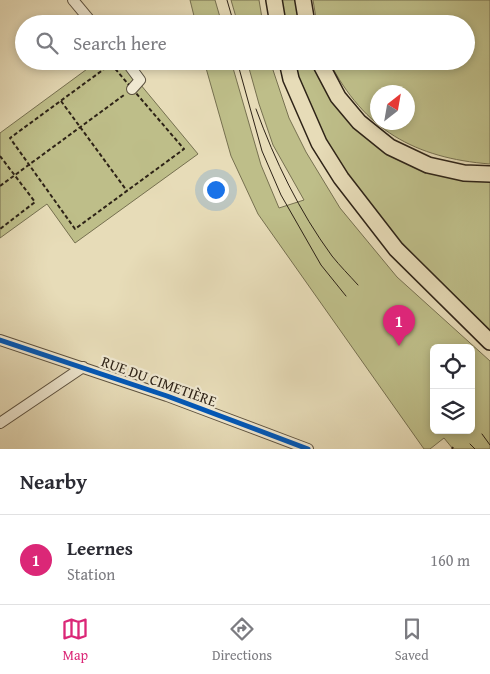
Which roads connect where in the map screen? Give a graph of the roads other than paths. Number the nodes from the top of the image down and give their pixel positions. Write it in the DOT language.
graph roads {
  1 [pos="72,0"];
  2 [pos="274,0"];
  3 [pos="303,0"];
  4 [pos="85,15"];
  5 [pos="276,15"];
  6 [pos="306,15"];
  7 [pos="133,70"];
  8 [pos="290,70"];
  9 [pos="323,70"];
  10 [pos="132,89"];
  11 [pos="490,174"];
  12 [pos="0,340"];
  13 [pos="490,342"];
  14 [pos="82,367"];
  15 [pos="0,423"];
  16 [pos="308,449"];
  1 -- 4 [label="street"];
  2 -- 5 [label="highway"];
  3 -- 6 [label="highway"];
  7 -- 10 [label="street"];
  8 -- 13 [label="highway"];
  9 -- 11 [label="highway"];
  12 -- 14 [label="street, RUE DU CIMETIÈRE"];
  14 -- 15 [label="street"];
  14 -- 16 [label="street, RUE DU CIMETIÈRE"];
}
